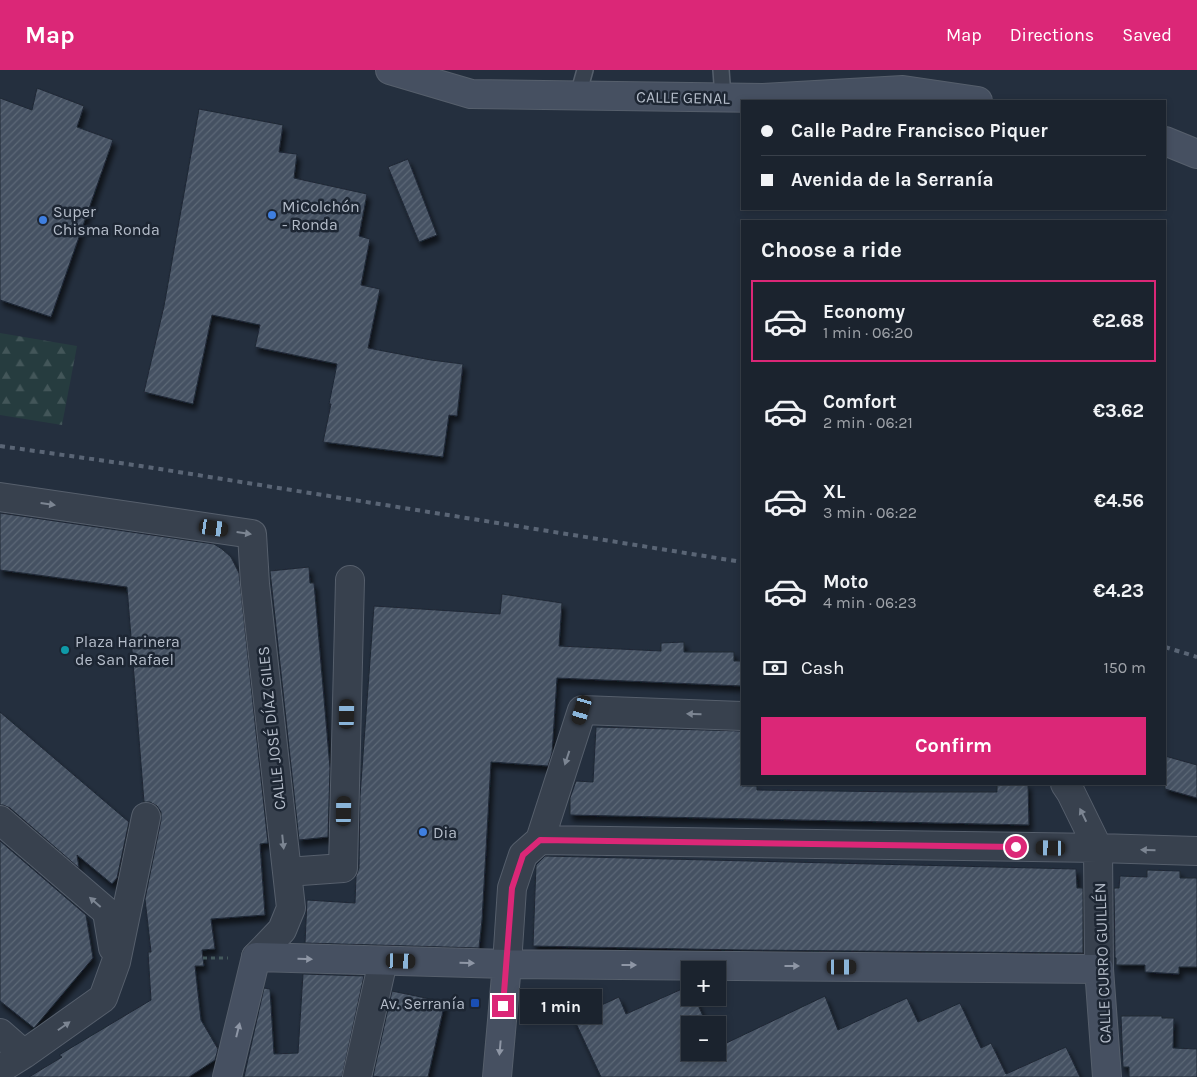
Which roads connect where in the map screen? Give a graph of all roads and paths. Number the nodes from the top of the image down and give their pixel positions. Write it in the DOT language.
graph roads {
  1 [pos="390,70"];
  2 [pos="721,70"];
  3 [pos="582,83"];
  4 [pos="723,97"];
  5 [pos="971,100"];
  6 [pos="1166,141"];
  7 [pos="1197,154"];
  8 [pos="0,497"];
  9 [pos="350,580"];
  10 [pos="741,716"];
  11 [pos="1066,785"];
  12 [pos="146,817"];
  13 [pos="0,820"];
  14 [pos="540,840"];
  15 [pos="1098,848"];
  16 [pos="1197,851"];
  17 [pos="287,872"];
  18 [pos="256,957"];
  19 [pos="383,961"];
  20 [pos="116,962"];
  21 [pos="507,964"];
  22 [pos="1099,968"];
  23 [pos="0,1033"];
  24 [pos="24,1054"];
  25 [pos="0,1070"];
  26 [pos="227,1077"];
  27 [pos="357,1077"];
  28 [pos="497,1077"];
  29 [pos="1107,1077"];
  1 -- 3 [label="street, CALLE GENAL"];
  2 -- 4 [label="lane"];
  3 -- 4 [label="street, CALLE GENAL"];
  4 -- 5 [label="street, CALLE GENAL"];
  6 -- 7 [label="street"];
  8 -- 17 [label="street, CALLE JOSÉ DÍAZ GILES, one-way"];
  9 -- 17 [label="street"];
  10 -- 14 [label="street, one-way"];
  15 -- 11 [label="street, one-way"];
  12 -- 20 [label="street"];
  20 -- 13 [label="street, one-way"];
  14 -- 15 [label="street"];
  14 -- 21 [label="street"];
  16 -- 15 [label="street, one-way"];
  15 -- 22 [label="street, CALLE CURRO GUILLÉN"];
  17 -- 18 [label="street, CALLE JOSÉ DÍAZ GILES"];
  18 -- 19 [label="street, one-way"];
  26 -- 18 [label="street, one-way"];
  19 -- 21 [label="street, one-way"];
  19 -- 27 [label="street"];
  24 -- 20 [label="street, one-way"];
  21 -- 22 [label="street, one-way"];
  21 -- 28 [label="street, one-way"];
  22 -- 29 [label="street, CALLE CURRO GUILLÉN"];
  23 -- 24 [label="street"];
  24 -- 25 [label="street"];
}
